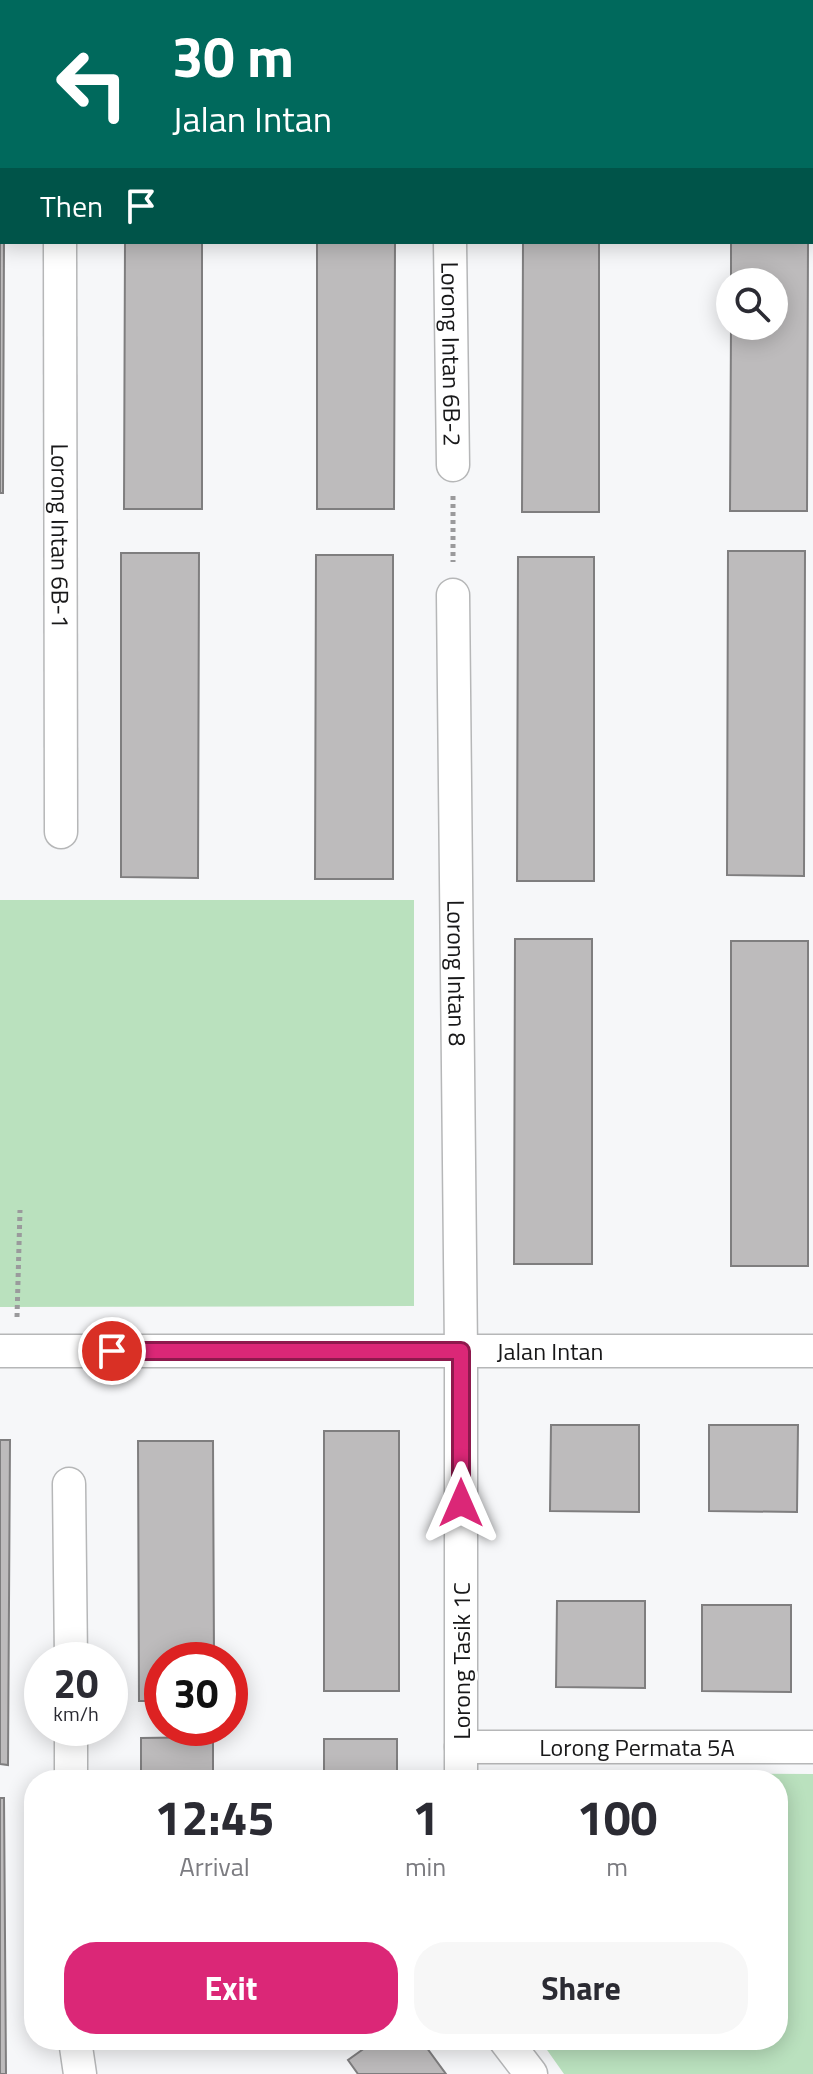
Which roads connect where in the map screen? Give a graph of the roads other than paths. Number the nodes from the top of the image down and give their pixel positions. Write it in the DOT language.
graph roads {
  1 [pos="60,244"];
  2 [pos="450,244"];
  3 [pos="453,465"];
  4 [pos="453,595"];
  5 [pos="61,832"];
  6 [pos="8,1351"];
  7 [pos="461,1351"];
  8 [pos="813,1351"];
  9 [pos="69,1484"];
  10 [pos="71,1642"];
  11 [pos="71,1746"];
  12 [pos="461,1747"];
  13 [pos="813,1747"];
  14 [pos="71,1770"];
  15 [pos="461,1770"];
  16 [pos="76,2050"];
  17 [pos="513,2050"];
  18 [pos="80,2074"];
  19 [pos="531,2074"];
  1 -- 5 [label="street, Lorong Intan 6B-1"];
  2 -- 3 [label="street, Lorong Intan 6B-2"];
  4 -- 7 [label="street, Lorong Intan 8"];
  6 -- 7 [label="street, Jalan Intan"];
  7 -- 8 [label="street, Jalan Intan"];
  7 -- 12 [label="street, Lorong Tasik 1C"];
  9 -- 10 [label="street"];
  11 -- 14 [label="street"];
  12 -- 13 [label="street, Lorong Permata 5A"];
  12 -- 15 [label="street, Lorong Tasik 1C"];
  16 -- 18 [label="street"];
  17 -- 19 [label="street"];
}
